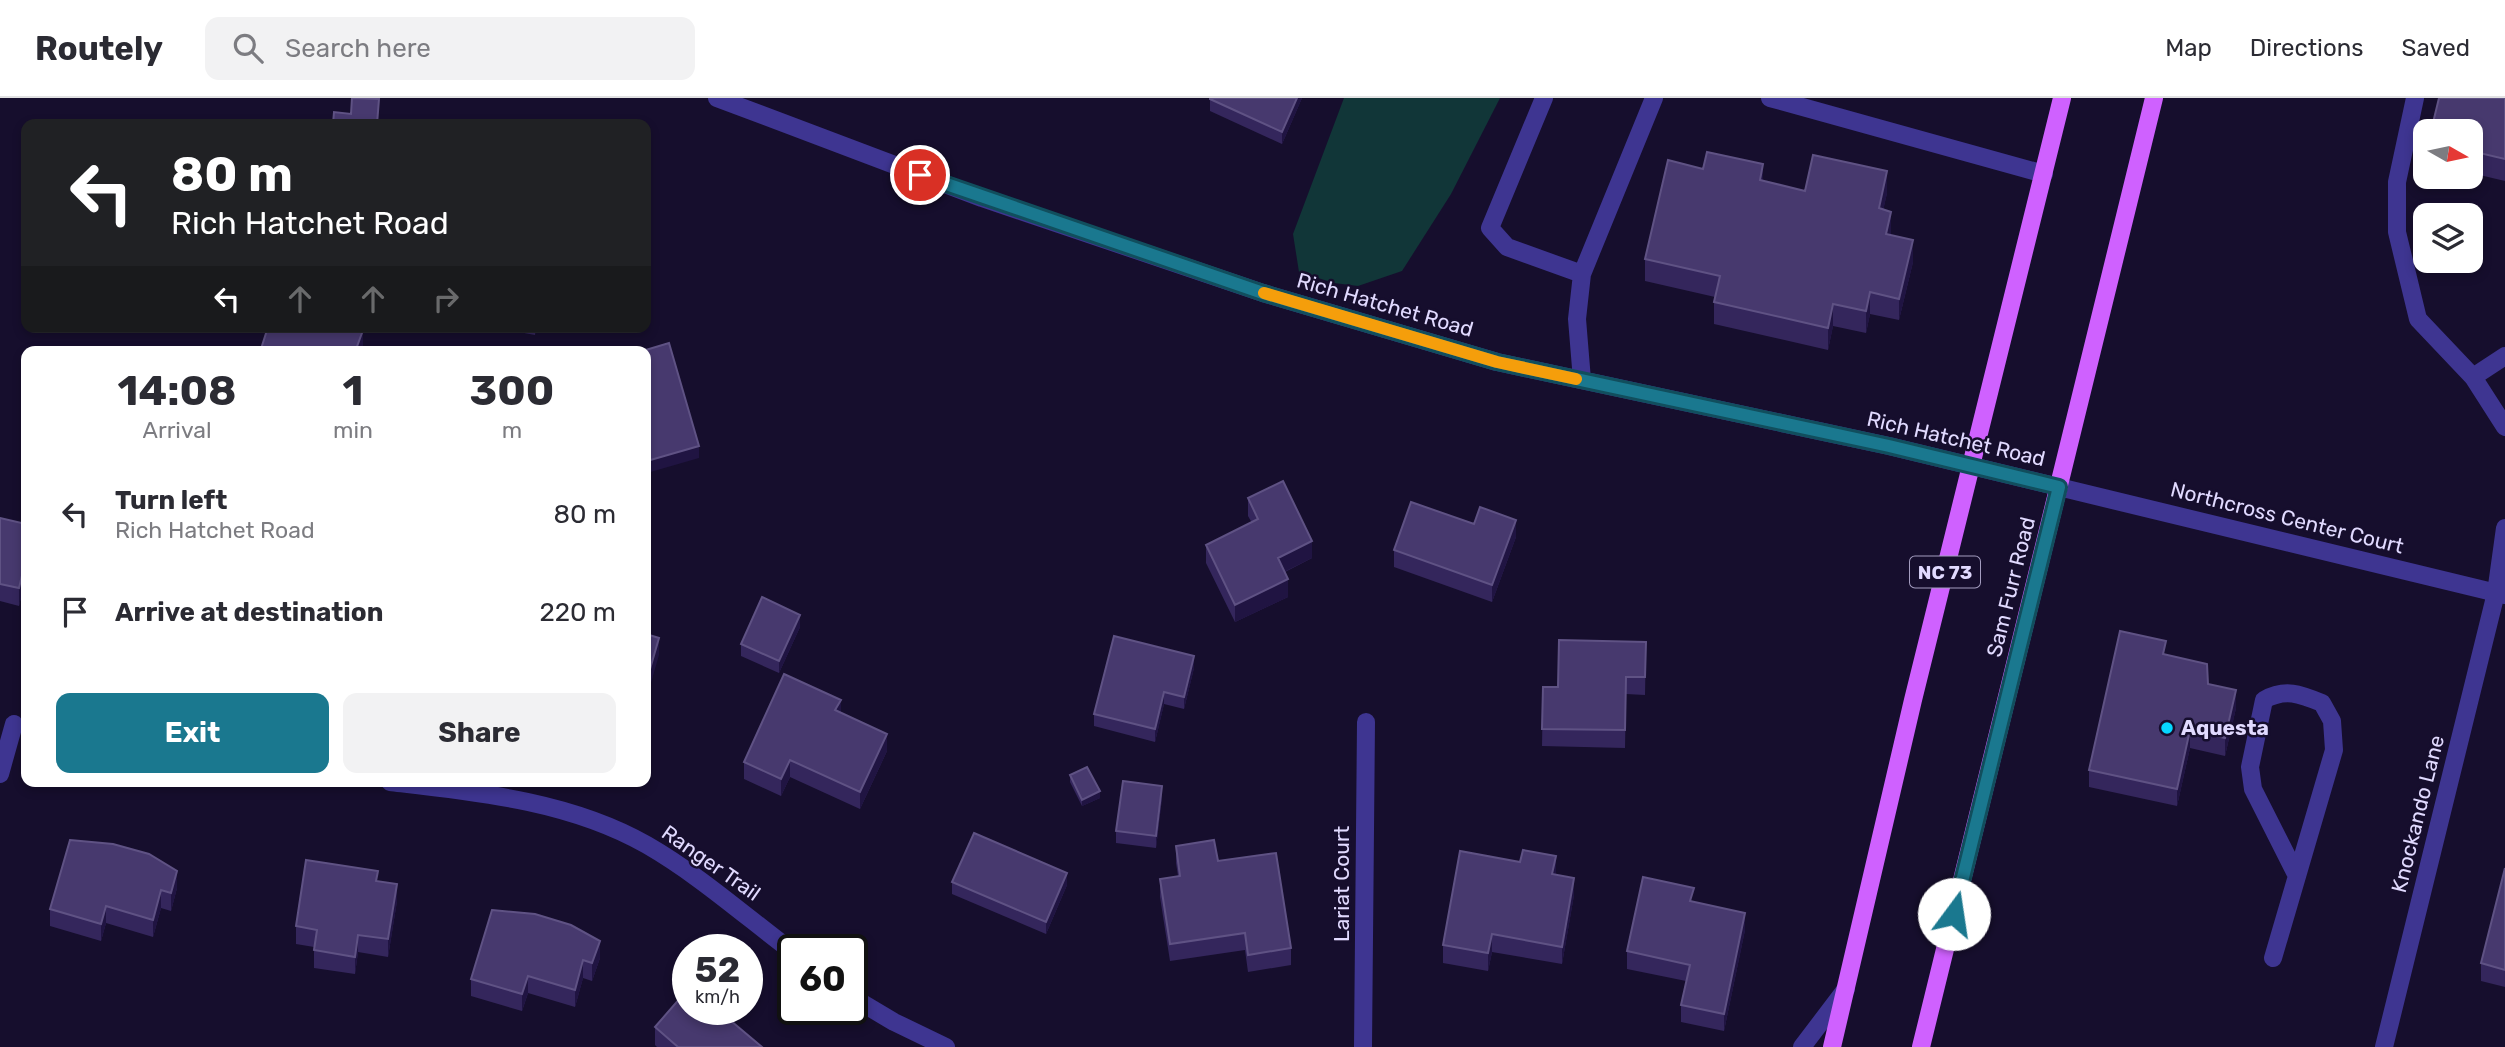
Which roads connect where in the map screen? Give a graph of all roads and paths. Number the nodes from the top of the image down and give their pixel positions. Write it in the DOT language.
graph roads {
  1 [pos="718,98"];
  2 [pos="1544,98"];
  3 [pos="1654,98"];
  4 [pos="1770,98"];
  5 [pos="2062,98"];
  6 [pos="2154,98"];
  7 [pos="2415,98"];
  8 [pos="2044,174"];
  9 [pos="1583,274"];
  10 [pos="2505,356"];
  11 [pos="2473,377"];
  12 [pos="1582,380"];
  13 [pos="2505,427"];
  14 [pos="1973,466"];
  15 [pos="2059,487"];
  16 [pos="2505,528"];
  17 [pos="2501,594"];
  18 [pos="1366,722"];
  19 [pos="13,723"];
  20 [pos="0,775"];
  21 [pos="455,787"];
  22 [pos="2297,876"];
  23 [pos="777,940"];
  24 [pos="2273,958"];
  25 [pos="1846,989"];
  26 [pos="868,1007"];
  27 [pos="946,1047"];
  28 [pos="1363,1047"];
  29 [pos="1802,1047"];
  30 [pos="1832,1047"];
  31 [pos="1921,1047"];
  32 [pos="2384,1047"];
  1 -- 12 [label="street, Rich Hatchet Road"];
  2 -- 9 [label="street"];
  3 -- 9 [label="street"];
  4 -- 8 [label="street"];
  5 -- 8 [label="main road, NC 73"];
  6 -- 15 [label="main road, Sam Furr Road"];
  7 -- 11 [label="street"];
  8 -- 14 [label="main road, NC 73"];
  9 -- 12 [label="street"];
  10 -- 11 [label="street"];
  11 -- 13 [label="street"];
  12 -- 14 [label="street, Rich Hatchet Road"];
  14 -- 15 [label="street, Rich Hatchet Road"];
  14 -- 25 [label="main road, NC 73"];
  15 -- 17 [label="street, Northcross Center Court"];
  15 -- 31 [label="main road, Sam Furr Road"];
  16 -- 17 [label="street, Knockando Lane"];
  17 -- 32 [label="street, Knockando Lane"];
  18 -- 28 [label="street, Lariat Court"];
  19 -- 20 [label="street"];
  21 -- 23 [label="street, Ranger Trail"];
  22 -- 22 [label="street"];
  22 -- 24 [label="street"];
  25 -- 29 [label="street"];
  25 -- 30 [label="main road, NC 73"];
  26 -- 27 [label="street"];
}
